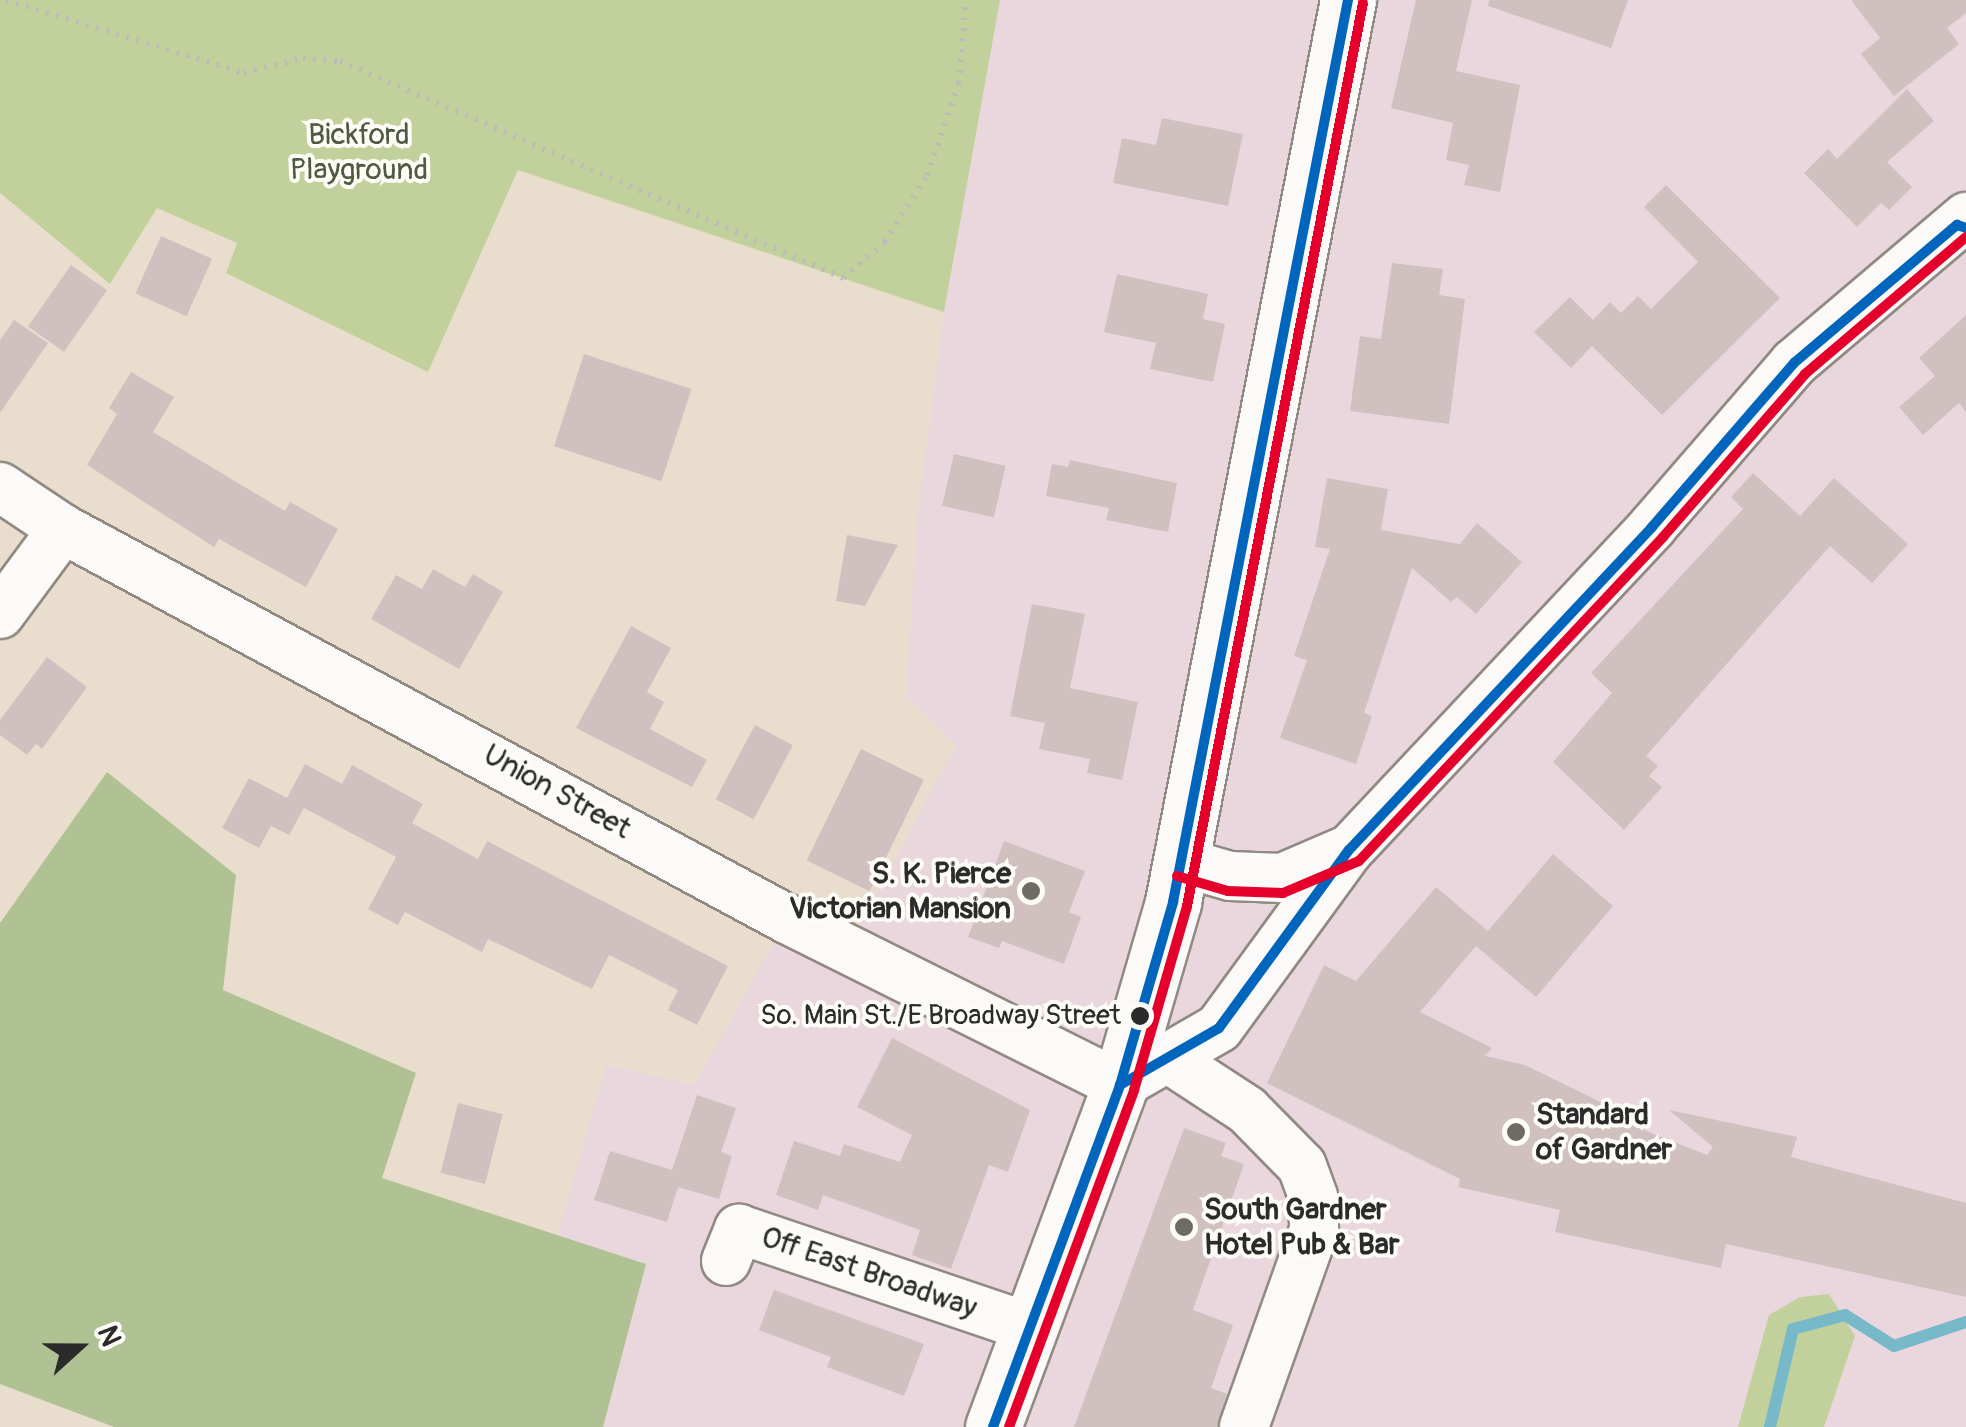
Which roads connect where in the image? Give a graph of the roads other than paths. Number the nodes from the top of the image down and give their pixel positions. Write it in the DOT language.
graph roads {
  1 [pos="1348,0"];
  2 [pos="1963,223"];
  3 [pos="0,487"];
  4 [pos="62,529"];
  5 [pos="0,614"];
  6 [pos="1349,850"];
  7 [pos="1181,862"];
  8 [pos="1168,1059"];
  9 [pos="1120,1085"];
  10 [pos="726,1260"];
  11 [pos="1032,1328"];
  12 [pos="993,1427"];
  13 [pos="1244,1427"];
  1 -- 7 [label="main road"];
  2 -- 6 [label="street"];
  3 -- 4 [label="street, Union Street"];
  4 -- 5 [label="street"];
  4 -- 9 [label="street, Union Street"];
  6 -- 7 [label="street"];
  6 -- 8 [label="street"];
  7 -- 9 [label="main road"];
  8 -- 9 [label="street"];
  8 -- 13 [label="street"];
  9 -- 11 [label="main road"];
  10 -- 11 [label="street, Off East Broadway"];
  11 -- 12 [label="main road"];
}
